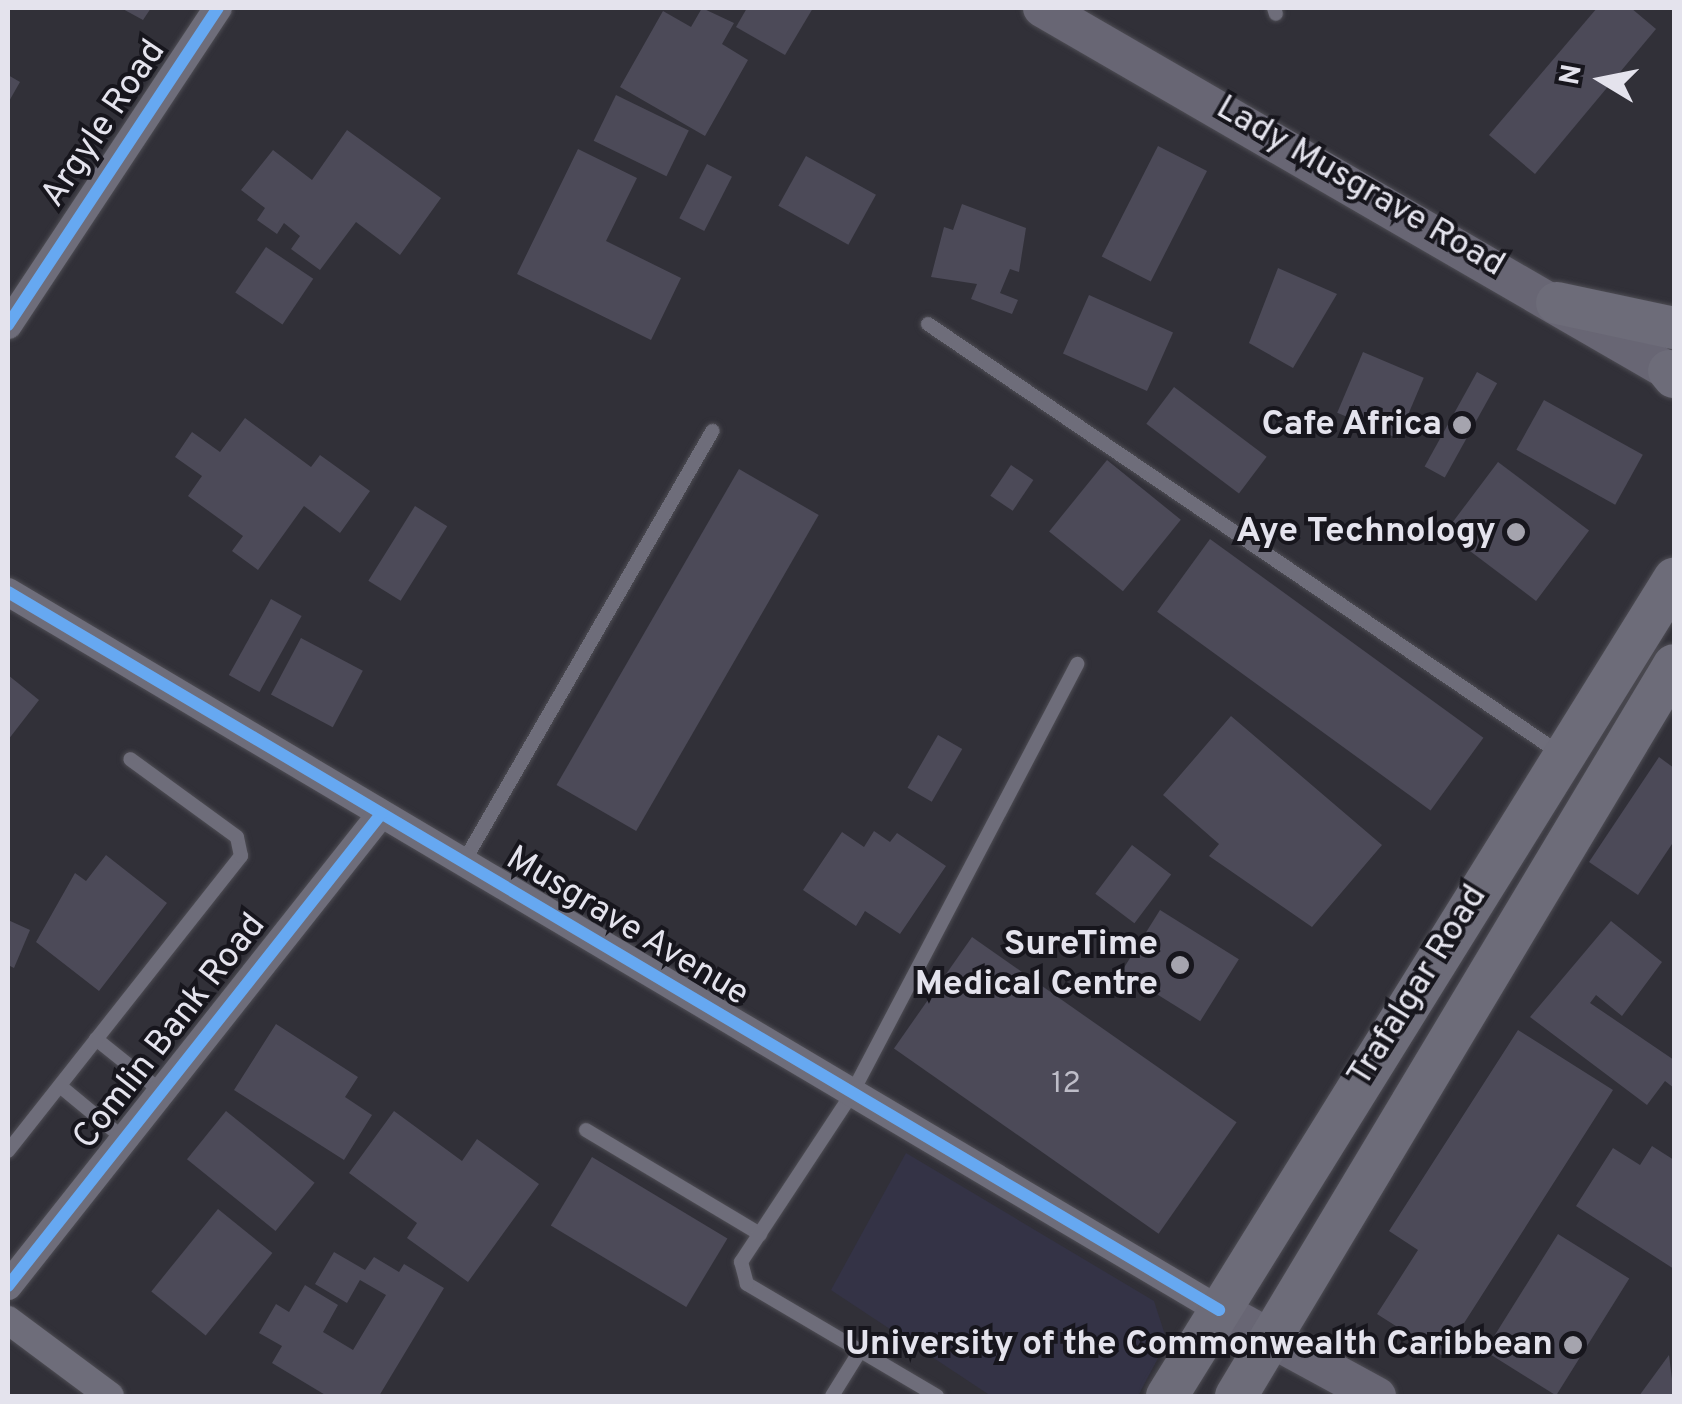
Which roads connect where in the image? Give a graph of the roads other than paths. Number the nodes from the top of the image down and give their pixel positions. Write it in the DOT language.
graph roads {
  1 [pos="218,8"];
  2 [pos="1042,8"];
  3 [pos="1558,302"];
  4 [pos="8,324"];
  5 [pos="928,324"];
  6 [pos="1674,328"];
  7 [pos="1673,374"];
  8 [pos="712,430"];
  9 [pos="1673,580"];
  10 [pos="8,592"];
  11 [pos="1077,664"];
  12 [pos="1674,665"];
  13 [pos="1562,754"];
  14 [pos="130,759"];
  15 [pos="380,814"];
  16 [pos="462,864"];
  17 [pos="96,1039"];
  18 [pos="60,1086"];
  19 [pos="162,1091"];
  20 [pos="851,1095"];
  21 [pos="586,1130"];
  22 [pos="124,1139"];
  23 [pos="8,1151"];
  24 [pos="760,1234"];
  25 [pos="8,1286"];
  26 [pos="1219,1310"];
  27 [pos="8,1320"];
  28 [pos="1272,1336"];
  29 [pos="860,1351"];
  30 [pos="110,1396"];
  31 [pos="832,1396"];
  32 [pos="937,1396"];
  33 [pos="1167,1396"];
  34 [pos="1236,1396"];
  35 [pos="1378,1396"];
  1 -- 4 [label="street, Argyle Road"];
  2 -- 3 [label="main road, Lady Musgrave Road"];
  3 -- 6 [label="main road"];
  3 -- 7 [label="main road, Lady Musgrave Road"];
  5 -- 13 [label="lane"];
  8 -- 16 [label="lane"];
  9 -- 13 [label="main road, Trafalgar Road"];
  10 -- 15 [label="street, Musgrave Avenue"];
  11 -- 20 [label="lane"];
  12 -- 28 [label="main road, Trafalgar Road"];
  13 -- 26 [label="main road, Trafalgar Road"];
  14 -- 17 [label="lane"];
  15 -- 16 [label="street, Musgrave Avenue"];
  15 -- 19 [label="street, Comlin Bank Road"];
  16 -- 20 [label="street, Musgrave Avenue"];
  17 -- 18 [label="lane"];
  17 -- 19 [label="lane"];
  18 -- 22 [label="lane"];
  18 -- 23 [label="lane"];
  19 -- 22 [label="street, Comlin Bank Road"];
  20 -- 24 [label="lane"];
  20 -- 26 [label="street, Musgrave Avenue"];
  21 -- 24 [label="lane"];
  22 -- 25 [label="street, Comlin Bank Road"];
  24 -- 29 [label="lane"];
  26 -- 28 [label="main road"];
  26 -- 33 [label="main road, Trafalgar Road"];
  27 -- 30 [label="street"];
  28 -- 34 [label="main road, Trafalgar Road"];
  28 -- 35 [label="main road"];
  29 -- 31 [label="lane"];
  29 -- 32 [label="lane"];
}
